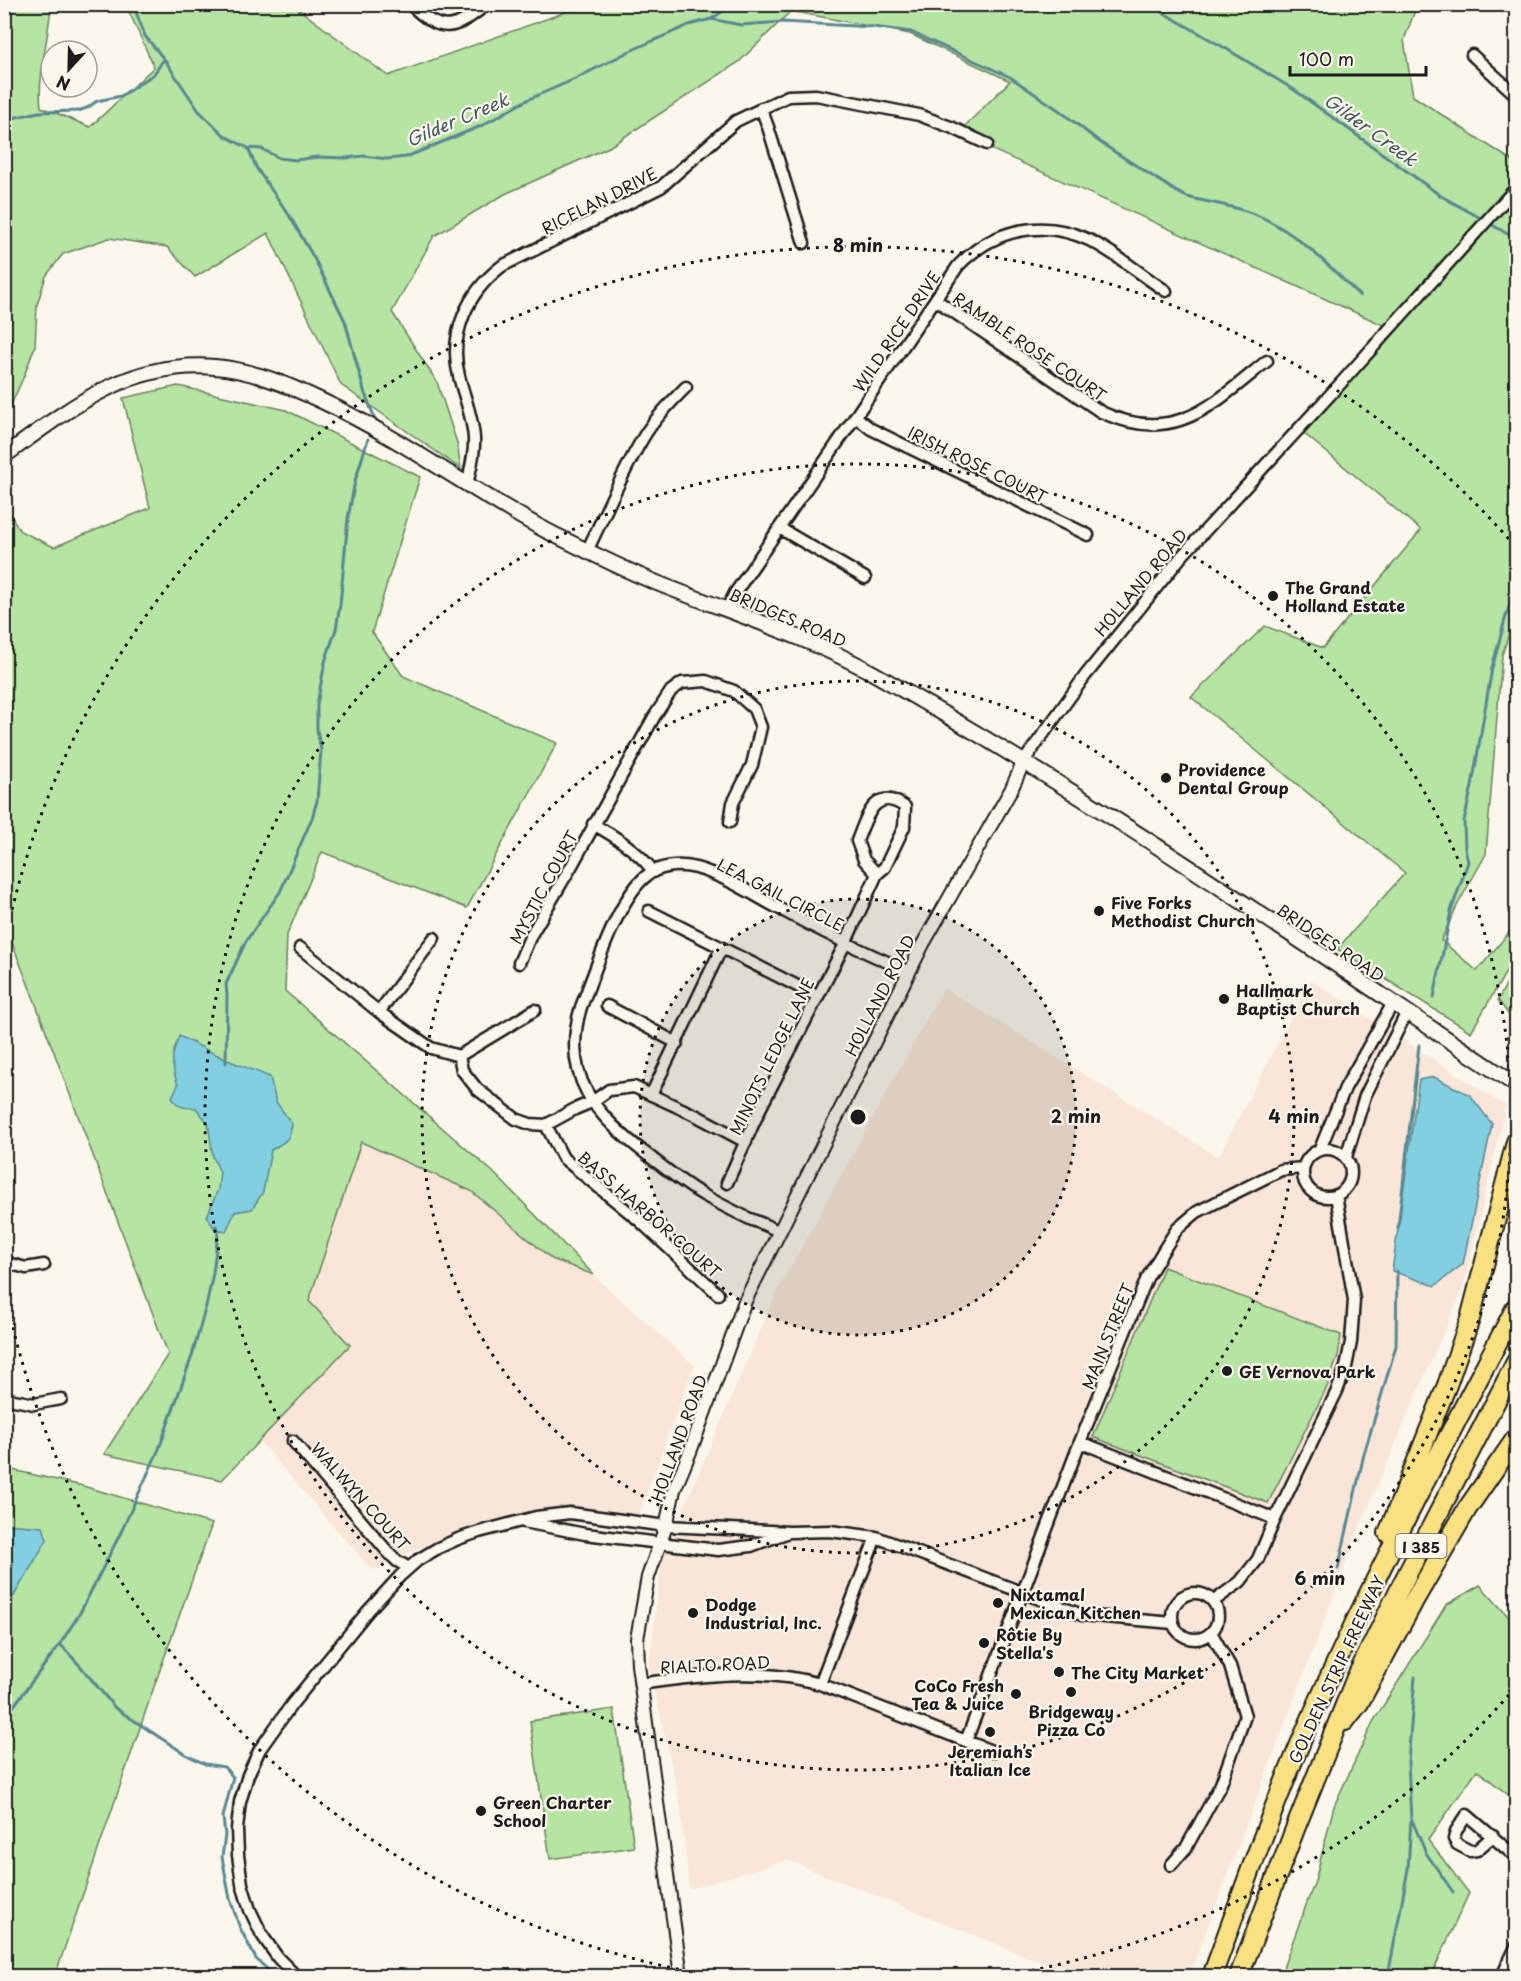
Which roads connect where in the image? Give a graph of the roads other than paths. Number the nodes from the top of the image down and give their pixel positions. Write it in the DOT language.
graph roads {
  1 [pos="410,4"];
  2 [pos="486,4"];
  3 [pos="1472,55"];
  4 [pos="1516,95"];
  5 [pos="760,108"];
  6 [pos="987,144"];
  7 [pos="1516,188"];
  8 [pos="804,243"];
  9 [pos="1167,291"];
  10 [pos="936,300"];
  11 [pos="1267,361"];
  12 [pos="686,387"];
  13 [pos="856,417"];
  14 [pos="4,456"];
  15 [pos="466,485"];
  16 [pos="781,529"];
  17 [pos="1088,535"];
  18 [pos="587,551"];
  19 [pos="865,578"];
  20 [pos="727,609"];
  21 [pos="1024,761"];
  22 [pos="730,822"];
  23 [pos="593,824"];
  24 [pos="653,871"];
  25 [pos="877,874"];
  26 [pos="649,911"];
  27 [pos="435,938"];
  28 [pos="845,944"];
  29 [pos="300,948"];
  30 [pos="721,949"];
  31 [pos="519,963"];
  32 [pos="908,974"];
  33 [pos="817,996"];
  34 [pos="1393,1003"];
  35 [pos="607,1006"];
  36 [pos="535,1010"];
  37 [pos="379,1012"];
  38 [pos="1407,1012"];
  39 [pos="677,1043"];
  40 [pos="459,1056"];
  41 [pos="1516,1085"];
  42 [pos="651,1095"];
  43 [pos="592,1102"];
  44 [pos="546,1125"];
  45 [pos="746,1142"];
  46 [pos="1516,1142"];
  47 [pos="1320,1149"];
  48 [pos="1346,1156"];
  49 [pos="1304,1168"];
  50 [pos="728,1183"];
  51 [pos="1336,1196"];
  52 [pos="779,1232"];
  53 [pos="4,1262"];
  54 [pos="44,1265"];
  55 [pos="718,1294"];
  56 [pos="1516,1307"];
  57 [pos="1516,1362"];
  58 [pos="4,1398"];
  59 [pos="61,1398"];
  60 [pos="1516,1438"];
  61 [pos="293,1441"];
  62 [pos="1080,1442"];
  63 [pos="1275,1519"];
  64 [pos="518,1521"];
  65 [pos="666,1526"];
  66 [pos="790,1532"];
  67 [pos="876,1537"];
  68 [pos="660,1542"];
  69 [pos="409,1568"];
  70 [pos="1022,1593"];
  71 [pos="1214,1601"];
  72 [pos="1173,1623"];
  73 [pos="1212,1634"];
  74 [pos="1348,1637"];
  75 [pos="640,1684"];
  76 [pos="820,1684"];
  77 [pos="1334,1733"];
  78 [pos="966,1741"];
  79 [pos="994,1752"];
  80 [pos="1493,1836"];
  81 [pos="1516,1857"];
  82 [pos="1171,1865"];
  83 [pos="1516,1947"];
  84 [pos="296,1977"];
  85 [pos="681,1977"];
  86 [pos="1212,1977"];
  87 [pos="1239,1977"];
  88 [pos="1502,1977"];
  1 -- 2 [label="street"];
  3 -- 4 [label="street"];
  5 -- 6 [label="street, RICELAN DRIVE"];
  5 -- 8 [label="street"];
  5 -- 15 [label="street, RICELAN DRIVE"];
  7 -- 21 [label="street, HOLLAND ROAD"];
  9 -- 10 [label="street, WILD RICE DRIVE"];
  10 -- 11 [label="street, RAMBLE ROSE COURT"];
  10 -- 13 [label="street, WILD RICE DRIVE"];
  12 -- 18 [label="street"];
  13 -- 16 [label="street, WILD RICE DRIVE"];
  13 -- 17 [label="street, IRISH ROSE COURT"];
  14 -- 15 [label="main road, BRIDGES ROAD"];
  15 -- 18 [label="main road, BRIDGES ROAD"];
  16 -- 19 [label="street"];
  16 -- 20 [label="street, WILD RICE DRIVE"];
  18 -- 20 [label="main road, BRIDGES ROAD"];
  20 -- 21 [label="main road, BRIDGES ROAD"];
  21 -- 32 [label="street, HOLLAND ROAD"];
  21 -- 34 [label="main road, BRIDGES ROAD"];
  22 -- 23 [label="street, MYSTIC COURT"];
  23 -- 24 [label="street"];
  23 -- 31 [label="street, MYSTIC COURT"];
  24 -- 28 [label="street, LEA GAIL CIRCLE"];
  24 -- 43 [label="street"];
  25 -- 25 [label="street, MINOTS LEDGE LANE"];
  25 -- 28 [label="street, MINOTS LEDGE LANE"];
  26 -- 30 [label="street"];
  27 -- 37 [label="street"];
  28 -- 32 [label="street, LEA GAIL CIRCLE"];
  28 -- 33 [label="street, MINOTS LEDGE LANE"];
  29 -- 37 [label="street"];
  30 -- 33 [label="street"];
  30 -- 39 [label="street"];
  32 -- 52 [label="street, HOLLAND ROAD"];
  33 -- 45 [label="street, MINOTS LEDGE LANE"];
  34 -- 38 [label="main road, BRIDGES ROAD"];
  34 -- 47 [label="street"];
  35 -- 39 [label="street"];
  36 -- 40 [label="street"];
  37 -- 40 [label="street"];
  38 -- 41 [label="main road, BRIDGES ROAD"];
  38 -- 48 [label="street"];
  39 -- 42 [label="street"];
  40 -- 44 [label="street"];
  42 -- 43 [label="street"];
  42 -- 45 [label="street"];
  43 -- 44 [label="street"];
  43 -- 52 [label="street"];
  44 -- 55 [label="street, BASS HARBOR COURT"];
  45 -- 50 [label="street, MINOTS LEDGE LANE"];
  46 -- 74 [label="highway"];
  47 -- 48 [label="street"];
  47 -- 49 [label="street"];
  48 -- 51 [label="street"];
  49 -- 51 [label="street"];
  49 -- 62 [label="street, MAIN STREET"];
  51 -- 63 [label="street"];
  52 -- 65 [label="street, HOLLAND ROAD"];
  53 -- 54 [label="street"];
  56 -- 74 [label="highway, GOLDEN STRIP FREEWAY / I 385"];
  57 -- 77 [label="highway, GOLDEN STRIP FREEWAY / I 385"];
  58 -- 59 [label="street"];
  60 -- 77 [label="highway"];
  61 -- 69 [label="street, WALWYN COURT"];
  62 -- 63 [label="street"];
  62 -- 70 [label="street, MAIN STREET"];
  63 -- 71 [label="street"];
  64 -- 65 [label="street"];
  64 -- 68 [label="street"];
  64 -- 69 [label="street"];
  65 -- 66 [label="street"];
  65 -- 68 [label="street, HOLLAND ROAD"];
  66 -- 67 [label="street"];
  66 -- 68 [label="street"];
  67 -- 70 [label="street"];
  67 -- 76 [label="street"];
  68 -- 75 [label="street, HOLLAND ROAD"];
  69 -- 84 [label="street"];
  70 -- 72 [label="street"];
  70 -- 78 [label="street, MAIN STREET"];
  71 -- 72 [label="street"];
  71 -- 73 [label="street"];
  72 -- 73 [label="street"];
  73 -- 82 [label="street"];
  74 -- 86 [label="highway, GOLDEN STRIP FREEWAY / I 385"];
  75 -- 76 [label="street, RIALTO ROAD"];
  75 -- 85 [label="street, HOLLAND ROAD"];
  76 -- 78 [label="street, RIALTO ROAD"];
  77 -- 87 [label="highway, GOLDEN STRIP FREEWAY / I 385"];
  78 -- 79 [label="street, RIALTO ROAD"];
  80 -- 81 [label="street"];
  83 -- 88 [label="street"];
}
